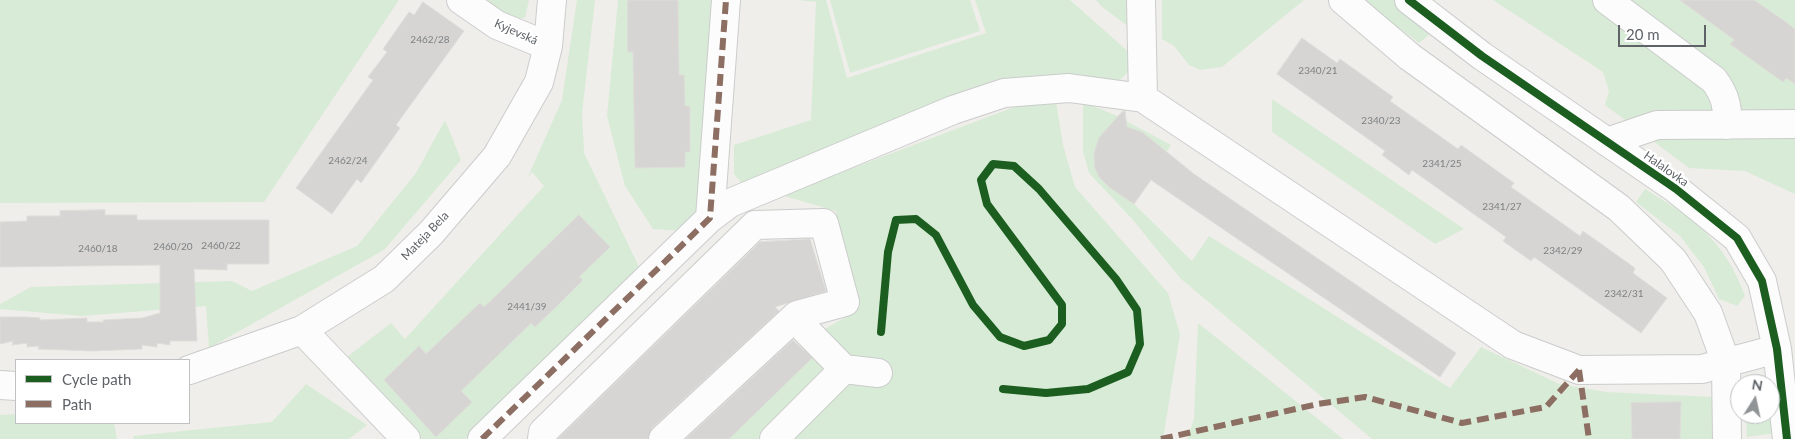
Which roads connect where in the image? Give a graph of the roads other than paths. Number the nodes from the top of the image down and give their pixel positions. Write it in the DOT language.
graph roads {
  1 [pos="461,0"];
  2 [pos="552,0"];
  3 [pos="726,0"];
  4 [pos="1141,0"];
  5 [pos="1343,0"];
  6 [pos="1409,0"];
  7 [pos="1607,0"];
  8 [pos="548,46"];
  9 [pos="1143,98"];
  10 [pos="1795,124"];
  11 [pos="1727,125"];
  12 [pos="1607,142"];
  13 [pos="710,218"];
  14 [pos="646,280"];
  15 [pos="673,305"];
  16 [pos="794,318"];
  17 [pos="302,330"];
  18 [pos="1778,349"];
  19 [pos="1726,363"];
  20 [pos="844,369"];
  21 [pos="190,370"];
  22 [pos="878,373"];
  23 [pos="0,385"];
  24 [pos="15,386"];
  25 [pos="406,439"];
  26 [pos="482,439"];
  27 [pos="542,439"];
  28 [pos="663,439"];
  29 [pos="774,439"];
  30 [pos="1727,439"];
  31 [pos="1787,439"];
  1 -- 8 [label="street, Kyjevská"];
  2 -- 8 [label="street, Mateja Bela"];
  3 -- 13 [label="street"];
  4 -- 9 [label="street"];
  5 -- 19 [label="street"];
  6 -- 12 [label="street, Halalovka"];
  7 -- 11 [label="street"];
  8 -- 17 [label="street, Mateja Bela"];
  9 -- 13 [label="street"];
  9 -- 19 [label="street"];
  10 -- 11 [label="street"];
  11 -- 12 [label="street"];
  12 -- 18 [label="street, Halalovka"];
  13 -- 14 [label="street"];
  14 -- 15 [label="street"];
  14 -- 26 [label="street"];
  15 -- 16 [label="street"];
  15 -- 27 [label="street"];
  16 -- 20 [label="street"];
  16 -- 28 [label="street"];
  17 -- 21 [label="street, Mateja Bela"];
  17 -- 25 [label="street"];
  18 -- 19 [label="street"];
  18 -- 31 [label="street, Halalovka"];
  19 -- 30 [label="street"];
  20 -- 22 [label="street"];
  20 -- 29 [label="street"];
  23 -- 24 [label="street"];
}
